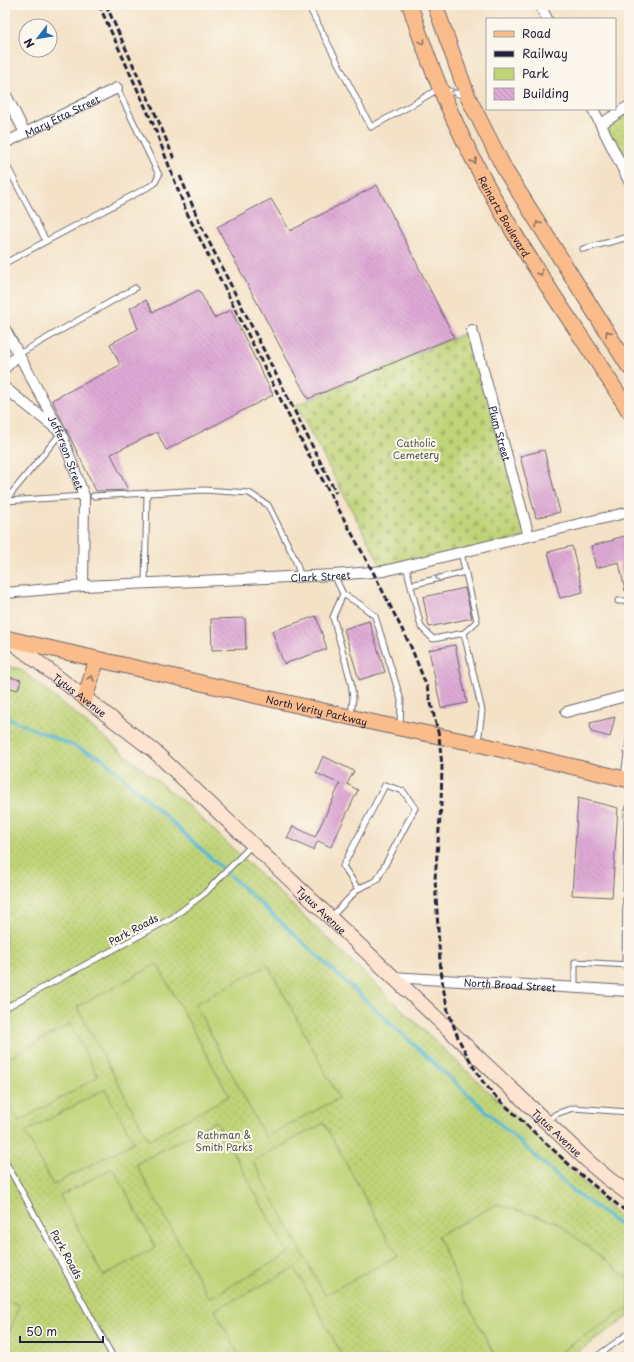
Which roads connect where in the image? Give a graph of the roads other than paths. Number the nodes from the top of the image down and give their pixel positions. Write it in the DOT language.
graph roads {
  1 [pos="308,5"];
  2 [pos="410,5"];
  3 [pos="435,5"];
  4 [pos="540,5"];
  5 [pos="546,18"];
  6 [pos="118,88"];
  7 [pos="440,88"];
  8 [pos="5,93"];
  9 [pos="468,97"];
  10 [pos="629,106"];
  11 [pos="594,110"];
  12 [pos="601,124"];
  13 [pos="25,133"];
  14 [pos="5,143"];
  15 [pos="5,162"];
  16 [pos="629,181"];
  17 [pos="629,237"];
  18 [pos="46,241"];
  19 [pos="583,249"];
  20 [pos="5,263"];
  21 [pos="135,288"];
  22 [pos="5,329"];
  23 [pos="472,330"];
  24 [pos="19,354"];
  25 [pos="629,367"];
  26 [pos="5,368"];
  27 [pos="5,388"];
  28 [pos="629,411"];
  29 [pos="61,433"];
  30 [pos="146,493"];
  31 [pos="89,496"];
  32 [pos="5,500"];
  33 [pos="629,512"];
  34 [pos="529,536"];
  35 [pos="461,553"];
  36 [pos="406,566"];
  37 [pos="465,572"];
  38 [pos="334,575"];
  39 [pos="300,576"];
  40 [pos="145,583"];
  41 [pos="410,585"];
  42 [pos="83,586"];
  43 [pos="5,593"];
  44 [pos="343,594"];
  45 [pos="629,601"];
  46 [pos="618,602"];
  47 [pos="464,633"];
  48 [pos="6,638"];
  49 [pos="97,659"];
  50 [pos="629,695"];
  51 [pos="85,698"];
  52 [pos="566,712"];
  53 [pos="350,717"];
  54 [pos="400,728"];
  55 [pos="629,740"];
  56 [pos="478,744"];
  57 [pos="628,758"];
  58 [pos="626,779"];
  59 [pos="629,808"];
  60 [pos="253,844"];
  61 [pos="358,889"];
  62 [pos="330,919"];
  63 [pos="627,965"];
  64 [pos="391,977"];
  65 [pos="575,988"];
  66 [pos="629,991"];
  67 [pos="5,1008"];
  68 [pos="629,1112"];
  69 [pos="547,1123"];
  70 [pos="5,1161"];
  71 [pos="629,1194"];
  72 [pos="629,1332"];
  73 [pos="113,1357"];
  74 [pos="596,1357"];
  1 -- 7 [label="lane"];
  2 -- 7 [label="main road, Reinartz Boulevard, one-way"];
  3 -- 9 [label="main road"];
  4 -- 5 [label="street"];
  6 -- 13 [label="street, Mary Etta Street"];
  6 -- 18 [label="lane"];
  9 -- 7 [label="lane, one-way"];
  7 -- 28 [label="main road, Reinartz Boulevard, one-way"];
  8 -- 13 [label="street"];
  25 -- 9 [label="main road, one-way"];
  10 -- 12 [label="street"];
  11 -- 12 [label="street"];
  12 -- 16 [label="street"];
  13 -- 14 [label="street, Mary Etta Street"];
  15 -- 18 [label="lane"];
  17 -- 19 [label="lane"];
  18 -- 20 [label="lane"];
  21 -- 24 [label="lane"];
  22 -- 24 [label="street, Jefferson Street"];
  23 -- 34 [label="street, Plum Street"];
  24 -- 26 [label="street"];
  24 -- 29 [label="street, Jefferson Street"];
  27 -- 29 [label="street"];
  29 -- 31 [label="street, Jefferson Street"];
  29 -- 32 [label="lane"];
  30 -- 31 [label="lane"];
  30 -- 39 [label="lane"];
  30 -- 40 [label="lane"];
  31 -- 32 [label="lane"];
  31 -- 42 [label="street, Jefferson Street"];
  33 -- 34 [label="street, Clark Street"];
  34 -- 35 [label="street, Clark Street"];
  35 -- 36 [label="street, Clark Street"];
  35 -- 37 [label="lane"];
  36 -- 38 [label="street, Clark Street"];
  36 -- 41 [label="lane"];
  37 -- 41 [label="lane, one-way"];
  37 -- 47 [label="lane"];
  38 -- 39 [label="street, Clark Street"];
  38 -- 44 [label="lane"];
  39 -- 40 [label="street, Clark Street"];
  40 -- 42 [label="street, Clark Street"];
  41 -- 47 [label="lane"];
  42 -- 43 [label="street, Clark Street"];
  44 -- 53 [label="lane"];
  44 -- 54 [label="lane"];
  45 -- 46 [label="lane"];
  47 -- 56 [label="lane"];
  48 -- 49 [label="main road, North Verity Parkway"];
  48 -- 51 [label="street, Tytus Avenue"];
  51 -- 49 [label="main road, one-way"];
  49 -- 53 [label="main road, North Verity Parkway"];
  50 -- 52 [label="street"];
  51 -- 60 [label="street, Tytus Avenue"];
  53 -- 54 [label="main road, North Verity Parkway"];
  54 -- 56 [label="main road, North Verity Parkway"];
  55 -- 57 [label="lane"];
  56 -- 58 [label="main road, North Verity Parkway"];
  57 -- 58 [label="lane"];
  59 -- 63 [label="lane"];
  60 -- 62 [label="street, Tytus Avenue"];
  60 -- 67 [label="lane, Park Roads"];
  61 -- 61 [label="lane"];
  61 -- 62 [label="lane"];
  62 -- 64 [label="street, Tytus Avenue"];
  63 -- 65 [label="lane"];
  64 -- 65 [label="street, North Broad Street"];
  64 -- 69 [label="street, Tytus Avenue"];
  65 -- 66 [label="street, North Broad Street"];
  68 -- 69 [label="lane"];
  69 -- 71 [label="street, Tytus Avenue"];
  70 -- 73 [label="lane, Park Roads"];
  72 -- 74 [label="lane"];
}
